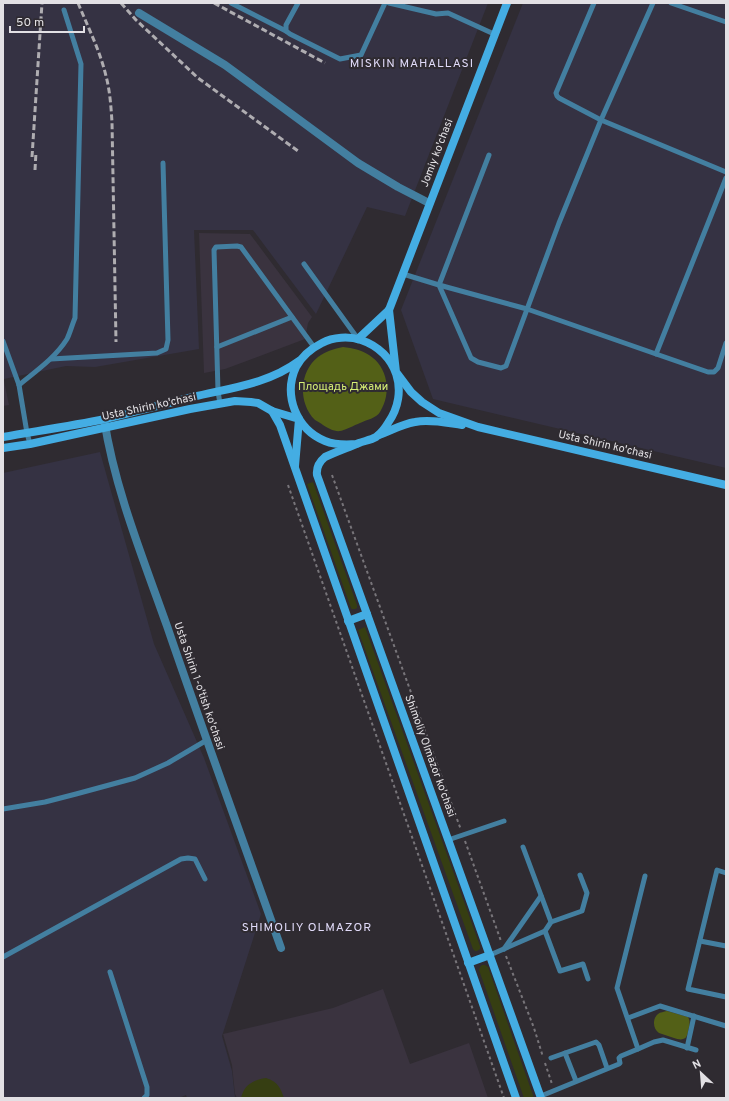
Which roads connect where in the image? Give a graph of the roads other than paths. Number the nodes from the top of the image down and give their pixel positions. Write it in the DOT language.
graph roads {
  1 [pos="231,3"];
  2 [pos="298,3"];
  3 [pos="385,3"];
  4 [pos="389,3"];
  5 [pos="506,3"];
  6 [pos="594,3"];
  7 [pos="653,3"];
  8 [pos="671,3"];
  9 [pos="64,10"];
  10 [pos="139,13"];
  11 [pos="726,22"];
  12 [pos="286,31"];
  13 [pos="494,34"];
  14 [pos="601,120"];
  15 [pos="489,156"];
  16 [pos="163,164"];
  17 [pos="726,172"];
  18 [pos="726,178"];
  19 [pos="429,203"];
  20 [pos="304,264"];
  21 [pos="403,274"];
  22 [pos="439,285"];
  23 [pos="527,309"];
  24 [pos="389,310"];
  25 [pos="292,318"];
  26 [pos="358,339"];
  27 [pos="3,341"];
  28 [pos="726,343"];
  29 [pos="217,347"];
  30 [pos="314,347"];
  31 [pos="656,354"];
  32 [pos="302,358"];
  33 [pos="52,359"];
  34 [pos="10,360"];
  35 [pos="3,363"];
  36 [pos="396,372"];
  37 [pos="19,385"];
  38 [pos="218,391"];
  39 [pos="220,404"];
  40 [pos="272,411"];
  41 [pos="104,419"];
  42 [pos="299,419"];
  43 [pos="478,427"];
  44 [pos="106,428"];
  45 [pos="27,433"];
  46 [pos="376,436"];
  47 [pos="3,437"];
  48 [pos="30,444"];
  49 [pos="357,444"];
  50 [pos="3,448"];
  51 [pos="295,470"];
  52 [pos="726,485"];
  53 [pos="367,614"];
  54 [pos="348,621"];
  55 [pos="207,740"];
  56 [pos="3,809"];
  57 [pos="504,821"];
  58 [pos="448,840"];
  59 [pos="524,847"];
  60 [pos="726,873"];
  61 [pos="580,875"];
  62 [pos="645,876"];
  63 [pos="205,879"];
  64 [pos="541,896"];
  65 [pos="551,922"];
  66 [pos="545,931"];
  67 [pos="700,941"];
  68 [pos="726,946"];
  69 [pos="281,948"];
  70 [pos="504,949"];
  71 [pos="490,955"];
  72 [pos="3,957"];
  73 [pos="468,963"];
  74 [pos="110,972"];
  75 [pos="588,979"];
  76 [pos="726,997"];
  77 [pos="694,1016"];
  78 [pos="628,1018"];
  79 [pos="726,1026"];
  80 [pos="687,1048"];
  81 [pos="638,1049"];
  82 [pos="696,1050"];
  83 [pos="565,1053"];
  84 [pos="551,1058"];
  85 [pos="607,1068"];
  86 [pos="576,1081"];
  87 [pos="541,1097"];
  88 [pos="144,1098"];
  89 [pos="516,1098"];
  1 -- 12 [label="lane"];
  2 -- 12 [label="lane"];
  3 -- 12 [label="lane"];
  4 -- 13 [label="lane"];
  5 -- 13 [label="main road, Jomiy ko'chasi"];
  6 -- 14 [label="lane"];
  7 -- 14 [label="lane"];
  8 -- 11 [label="lane"];
  9 -- 33 [label="lane"];
  10 -- 19 [label="street"];
  13 -- 19 [label="main road, Jomiy ko'chasi"];
  14 -- 17 [label="lane"];
  14 -- 23 [label="lane"];
  15 -- 22 [label="lane"];
  16 -- 33 [label="lane"];
  18 -- 31 [label="lane"];
  19 -- 21 [label="main road, Jomiy ko'chasi"];
  20 -- 26 [label="lane"];
  21 -- 22 [label="lane"];
  21 -- 24 [label="main road, Jomiy ko'chasi"];
  22 -- 23 [label="lane"];
  22 -- 23 [label="lane"];
  23 -- 31 [label="lane"];
  24 -- 26 [label="main road"];
  24 -- 36 [label="main road"];
  25 -- 29 [label="lane"];
  25 -- 29 [label="lane"];
  25 -- 30 [label="lane"];
  26 -- 30 [label="main road"];
  26 -- 36 [label="main road"];
  27 -- 34 [label="lane"];
  28 -- 31 [label="lane"];
  29 -- 38 [label="lane"];
  30 -- 32 [label="main road"];
  32 -- 38 [label="main road, Usta Shirin ko'chasi"];
  32 -- 42 [label="main road"];
  33 -- 37 [label="lane"];
  34 -- 35 [label="lane"];
  34 -- 37 [label="lane"];
  36 -- 43 [label="main road, Usta Shirin ko'chasi"];
  36 -- 46 [label="main road"];
  37 -- 45 [label="lane"];
  38 -- 39 [label="lane"];
  38 -- 41 [label="main road, Usta Shirin ko'chasi"];
  39 -- 40 [label="main road, Usta Shirin ko'chasi"];
  39 -- 44 [label="main road, Usta Shirin ko'chasi"];
  40 -- 42 [label="main road, Usta Shirin ko'chasi"];
  40 -- 51 [label="main road"];
  41 -- 44 [label="street, Usta Shirin 1-o'tish ko'chasi"];
  41 -- 45 [label="main road, Usta Shirin ko'chasi"];
  42 -- 49 [label="main road"];
  42 -- 51 [label="main road"];
  43 -- 46 [label="main road, Usta Shirin ko'chasi"];
  43 -- 52 [label="main road, Usta Shirin ko'chasi"];
  44 -- 48 [label="main road, Usta Shirin ko'chasi"];
  44 -- 55 [label="street, Usta Shirin 1-o'tish ko'chasi"];
  45 -- 47 [label="main road, Usta Shirin ko'chasi"];
  45 -- 48 [label="lane"];
  46 -- 49 [label="main road"];
  48 -- 50 [label="main road, Usta Shirin ko'chasi"];
  49 -- 53 [label="main road, Shimoliy Olmazor ko'chasi"];
  51 -- 54 [label="main road"];
  53 -- 54 [label="main road"];
  53 -- 58 [label="main road, Shimoliy Olmazor ko'chasi"];
  54 -- 73 [label="main road"];
  55 -- 56 [label="lane"];
  55 -- 69 [label="street, Usta Shirin 1-o'tish ko'chasi"];
  57 -- 58 [label="lane"];
  58 -- 71 [label="main road, Shimoliy Olmazor ko'chasi"];
  59 -- 64 [label="lane"];
  60 -- 67 [label="lane"];
  61 -- 65 [label="lane"];
  62 -- 78 [label="lane"];
  63 -- 72 [label="lane"];
  64 -- 65 [label="lane"];
  64 -- 70 [label="lane"];
  65 -- 66 [label="lane"];
  66 -- 70 [label="lane"];
  66 -- 75 [label="lane"];
  67 -- 68 [label="lane"];
  67 -- 76 [label="lane"];
  70 -- 71 [label="lane"];
  71 -- 73 [label="main road"];
  71 -- 87 [label="main road, Shimoliy Olmazor ko'chasi"];
  73 -- 89 [label="main road"];
  74 -- 88 [label="lane"];
  77 -- 78 [label="lane"];
  77 -- 79 [label="lane"];
  77 -- 80 [label="lane"];
  78 -- 81 [label="lane"];
  80 -- 81 [label="lane"];
  80 -- 82 [label="lane"];
  81 -- 85 [label="lane"];
  83 -- 84 [label="lane"];
  83 -- 85 [label="lane"];
  83 -- 86 [label="lane"];
  85 -- 86 [label="lane"];
  86 -- 87 [label="lane"];
}
